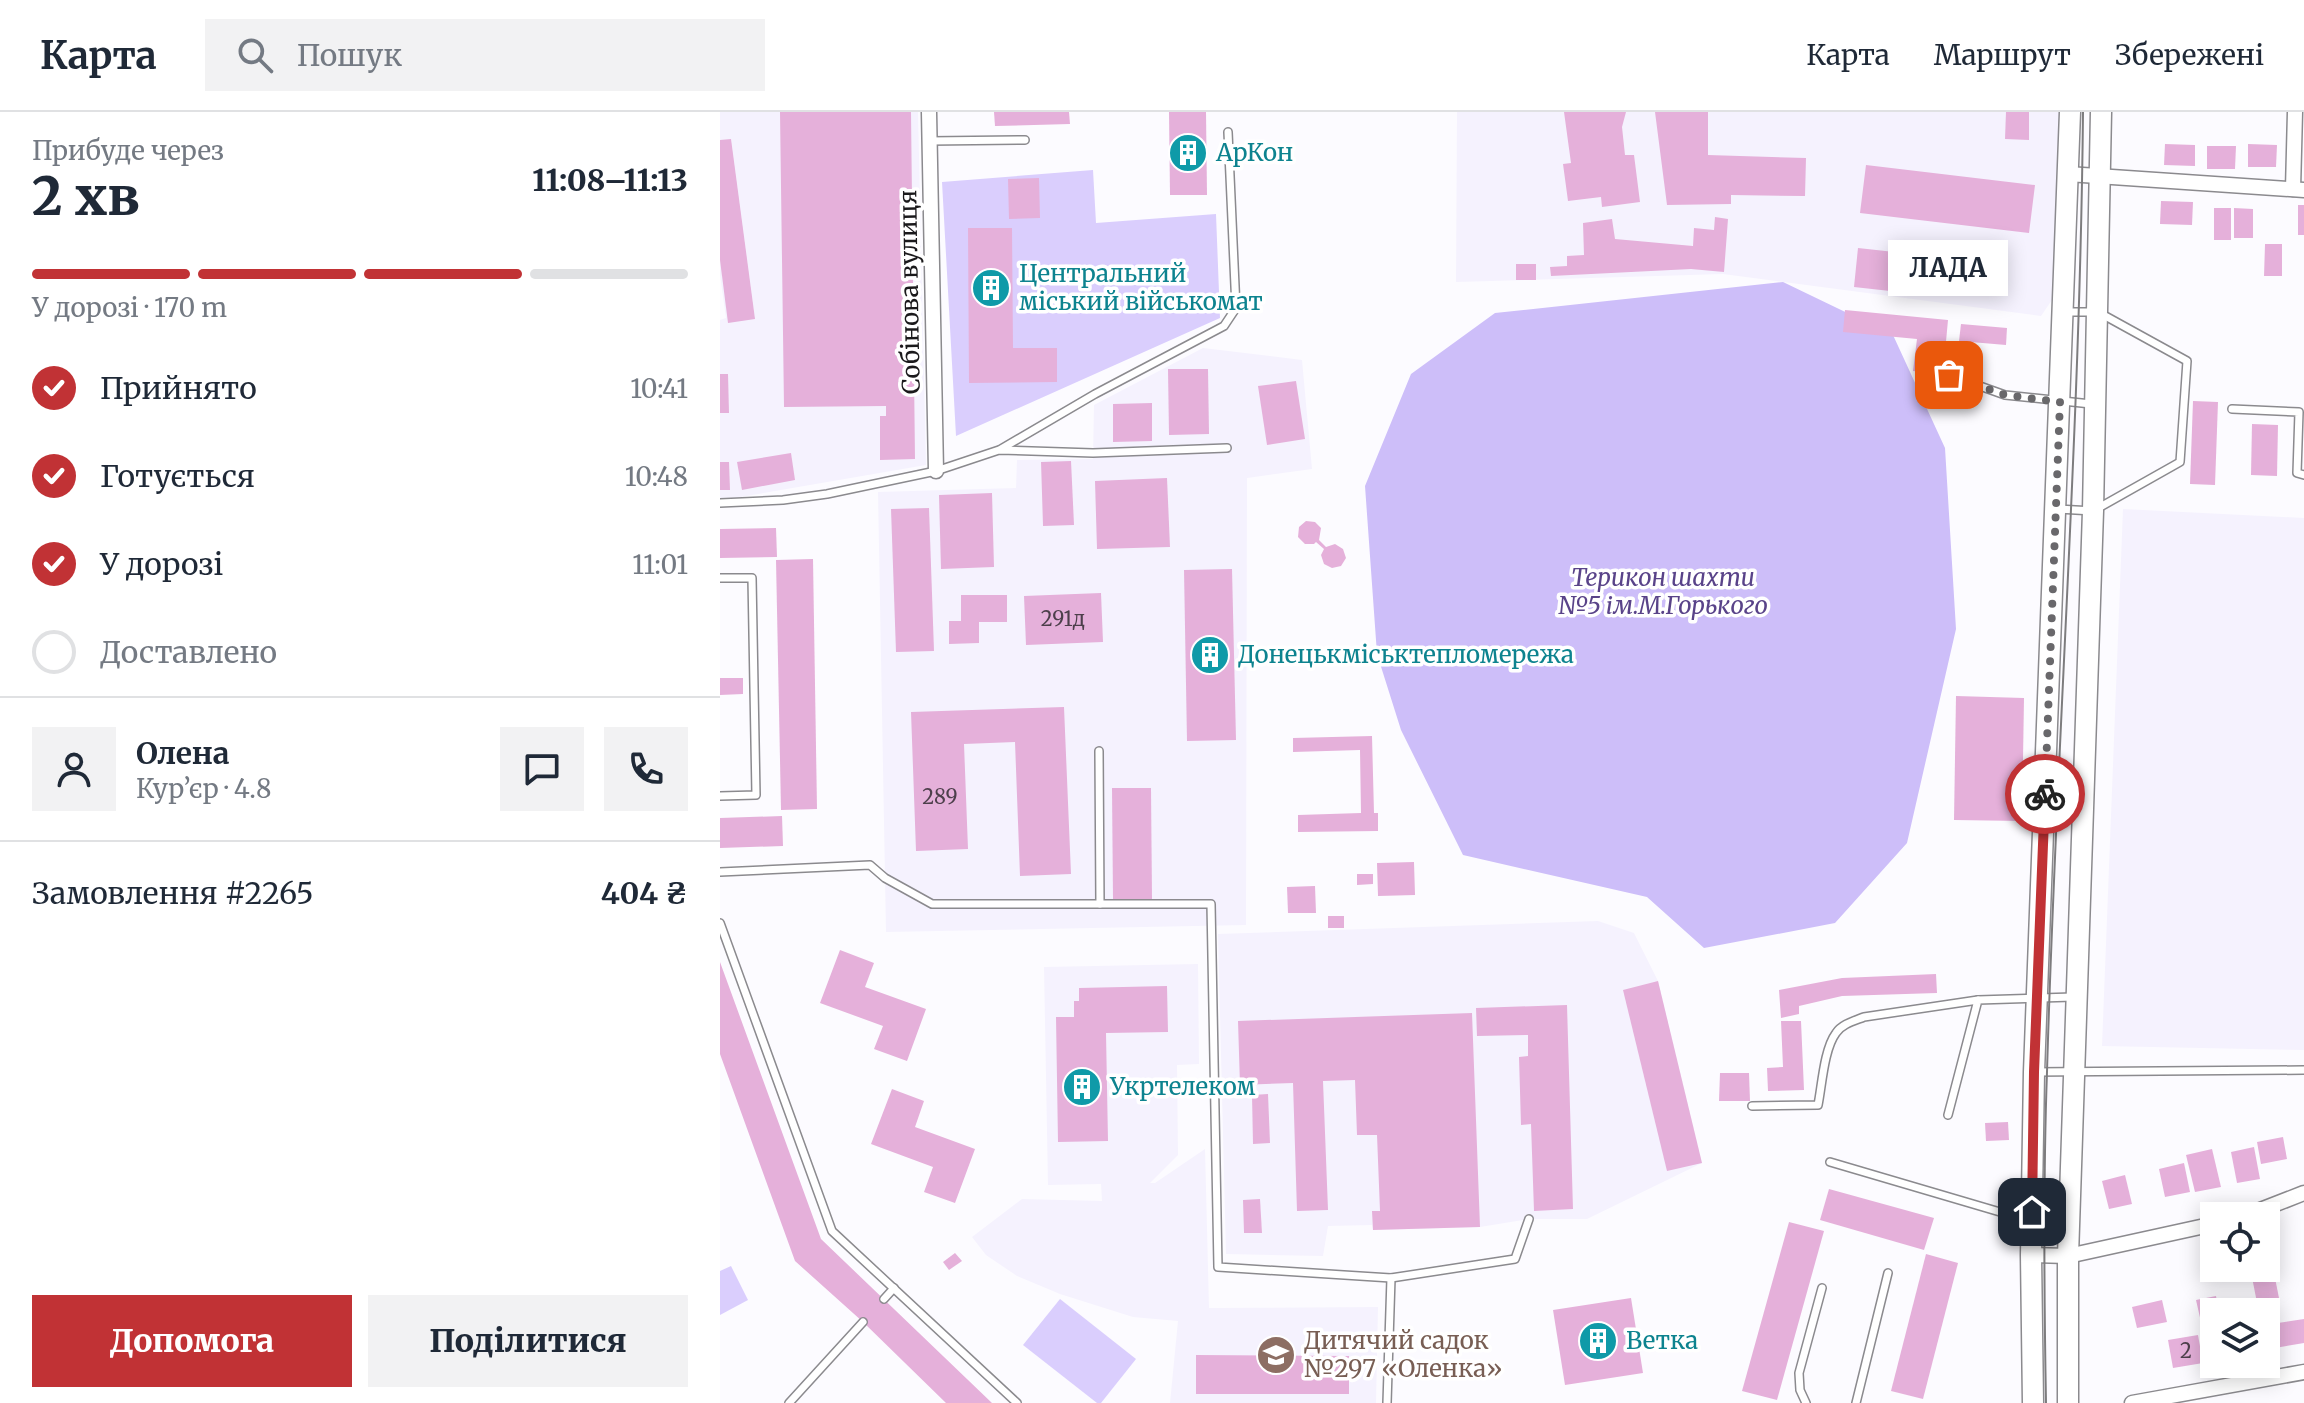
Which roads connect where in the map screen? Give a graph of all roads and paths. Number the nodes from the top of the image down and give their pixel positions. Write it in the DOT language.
graph roads {
  1 [pos="929,112"];
  2 [pos="2070,112"];
  3 [pos="2101,112"];
  4 [pos="2295,112"];
  5 [pos="1228,132"];
  6 [pos="1025,140"];
  7 [pos="929,141"];
  8 [pos="2068,174"];
  9 [pos="2100,176"];
  10 [pos="2298,189"];
  11 [pos="2063,312"];
  12 [pos="2098,312"];
  13 [pos="1949,375"];
  14 [pos="2060,402"];
  15 [pos="2095,404"];
  16 [pos="2232,409"];
  17 [pos="1227,448"];
  18 [pos="999,450"];
  19 [pos="936,471"];
  20 [pos="2304,475"];
  21 [pos="720,503"];
  22 [pos="2056,509"];
  23 [pos="2093,511"];
  24 [pos="720,578"];
  25 [pos="1099,751"];
  26 [pos="720,796"];
  27 [pos="720,872"];
  28 [pos="1100,904"];
  29 [pos="720,923"];
  30 [pos="2037,997"];
  31 [pos="2075,997"];
  32 [pos="1978,1000"];
  33 [pos="2304,1070"];
  34 [pos="2034,1072"];
  35 [pos="2073,1072"];
  36 [pos="1752,1106"];
  37 [pos="1948,1115"];
  38 [pos="1830,1162"];
  39 [pos="2304,1193"];
  40 [pos="2280,1202"];
  41 [pos="2032,1212"];
  42 [pos="2069,1213"];
  43 [pos="1529,1219"];
  44 [pos="2200,1227"];
  45 [pos="2031,1255"];
  46 [pos="2068,1256"];
  47 [pos="1888,1273"];
  48 [pos="1391,1278"];
  49 [pos="894,1288"];
  50 [pos="1822,1288"];
  51 [pos="884,1299"];
  52 [pos="863,1322"];
  53 [pos="2304,1372"];
  54 [pos="789,1403"];
  55 [pos="1017,1403"];
  56 [pos="1387,1403"];
  57 [pos="1806,1403"];
  58 [pos="1856,1403"];
  59 [pos="2033,1403"];
  60 [pos="2068,1403"];
  61 [pos="2132,1403"];
  1 -- 7 [label="street, Собінова вулиця"];
  2 -- 8 [label="main road"];
  3 -- 9 [label="main road"];
  4 -- 10 [label="street"];
  5 -- 18 [label="lane"];
  6 -- 7 [label="lane"];
  7 -- 19 [label="street, Собінова вулиця"];
  8 -- 9 [label="street"];
  8 -- 11 [label="main road"];
  9 -- 10 [label="street"];
  9 -- 12 [label="main road"];
  11 -- 12 [label="lane"];
  11 -- 14 [label="main road"];
  12 -- 15 [label="main road"];
  12 -- 23 [label="lane"];
  13 -- 14 [label="lane"];
  14 -- 15 [label="lane"];
  14 -- 22 [label="main road"];
  15 -- 23 [label="main road"];
  16 -- 20 [label="lane"];
  17 -- 18 [label="lane"];
  18 -- 19 [label="lane"];
  19 -- 21 [label="lane"];
  22 -- 23 [label="lane"];
  22 -- 30 [label="main road"];
  23 -- 31 [label="main road"];
  24 -- 26 [label="lane"];
  25 -- 28 [label="lane"];
  27 -- 28 [label="lane"];
  28 -- 48 [label="lane"];
  29 -- 49 [label="lane"];
  30 -- 31 [label="lane"];
  30 -- 32 [label="lane"];
  30 -- 34 [label="main road"];
  31 -- 35 [label="main road"];
  32 -- 36 [label="lane"];
  32 -- 37 [label="lane"];
  33 -- 35 [label="lane"];
  34 -- 35 [label="lane"];
  34 -- 41 [label="main road"];
  35 -- 42 [label="main road"];
  38 -- 41 [label="lane"];
  39 -- 40 [label="street"];
  41 -- 42 [label="lane"];
  41 -- 45 [label="main road"];
  42 -- 46 [label="main road"];
  43 -- 48 [label="lane"];
  44 -- 46 [label="street"];
  45 -- 46 [label="street"];
  45 -- 59 [label="main road"];
  46 -- 60 [label="main road"];
  47 -- 58 [label="lane"];
  48 -- 56 [label="lane"];
  49 -- 51 [label="lane"];
  49 -- 55 [label="lane"];
  50 -- 57 [label="lane"];
  52 -- 54 [label="lane"];
  53 -- 61 [label="street"];
}
